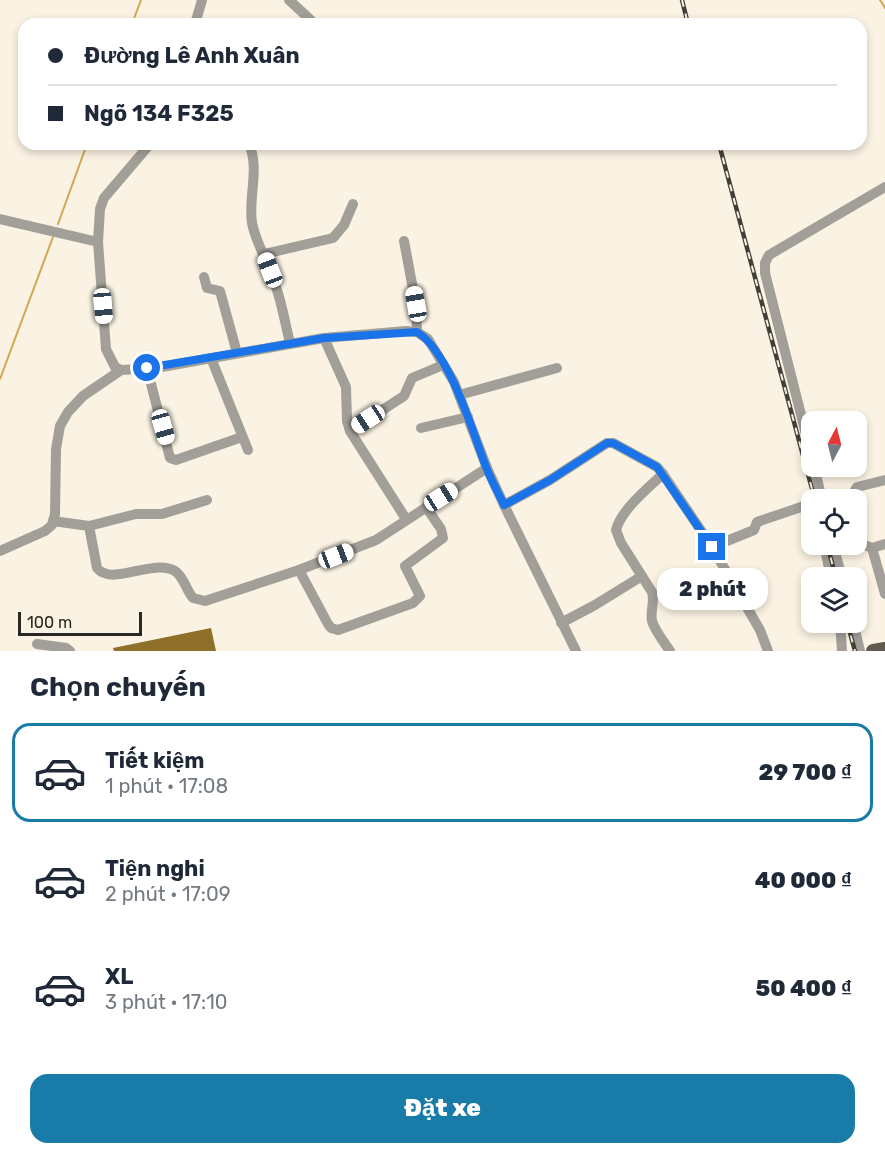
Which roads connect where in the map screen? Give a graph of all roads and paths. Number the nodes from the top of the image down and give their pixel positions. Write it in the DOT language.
graph roads {
  1 [pos="202,0"];
  2 [pos="289,0"];
  3 [pos="197,18"];
  4 [pos="308,18"];
  5 [pos="145,150"];
  6 [pos="252,150"];
  7 [pos="885,187"];
  8 [pos="353,204"];
  9 [pos="0,219"];
  10 [pos="404,241"];
  11 [pos="98,242"];
  12 [pos="264,254"];
  13 [pos="204,277"];
  14 [pos="417,332"];
  15 [pos="324,338"];
  16 [pos="290,343"];
  17 [pos="237,353"];
  18 [pos="211,358"];
  19 [pos="443,365"];
  20 [pos="147,368"];
  21 [pos="557,368"];
  22 [pos="121,370"];
  23 [pos="459,395"];
  24 [pos="801,415"];
  25 [pos="468,417"];
  26 [pos="421,428"];
  27 [pos="350,431"];
  28 [pos="242,437"];
  29 [pos="248,450"];
  30 [pos="487,468"];
  31 [pos="663,474"];
  32 [pos="885,480"];
  33 [pos="856,489"];
  34 [pos="207,500"];
  35 [pos="504,505"];
  36 [pos="426,507"];
  37 [pos="801,507"];
  38 [pos="406,519"];
  39 [pos="53,521"];
  40 [pos="89,526"];
  41 [pos="885,544"];
  42 [pos="867,546"];
  43 [pos="712,547"];
  44 [pos="872,548"];
  45 [pos="0,551"];
  46 [pos="299,570"];
  47 [pos="642,576"];
  48 [pos="885,594"];
  49 [pos="561,623"];
  50 [pos="841,633"];
  51 [pos="856,633"];
  52 [pos="37,644"];
  53 [pos="885,649"];
  54 [pos="70,651"];
  55 [pos="576,651"];
  56 [pos="670,651"];
  57 [pos="768,651"];
  58 [pos="842,651"];
  59 [pos="860,651"];
  60 [pos="873,651"];
  1 -- 3 [label="street"];
  2 -- 4 [label="street"];
  5 -- 11 [label="street"];
  6 -- 12 [label="street"];
  7 -- 24 [label="street"];
  8 -- 12 [label="street"];
  9 -- 11 [label="street"];
  10 -- 14 [label="street"];
  11 -- 22 [label="street"];
  12 -- 16 [label="street"];
  13 -- 17 [label="street"];
  14 -- 15 [label="street"];
  14 -- 19 [label="street"];
  15 -- 16 [label="street"];
  15 -- 27 [label="street"];
  16 -- 17 [label="street"];
  17 -- 18 [label="street"];
  18 -- 20 [label="street"];
  18 -- 28 [label="street"];
  19 -- 23 [label="street"];
  19 -- 27 [label="street"];
  20 -- 22 [label="street"];
  20 -- 28 [label="street"];
  21 -- 23 [label="street"];
  22 -- 39 [label="street"];
  23 -- 25 [label="street"];
  25 -- 26 [label="street"];
  25 -- 30 [label="street"];
  27 -- 38 [label="street"];
  28 -- 29 [label="street"];
  30 -- 35 [label="street"];
  30 -- 36 [label="street"];
  31 -- 35 [label="street"];
  31 -- 43 [label="street"];
  31 -- 47 [label="street"];
  32 -- 33 [label="street"];
  34 -- 40 [label="street"];
  35 -- 49 [label="street"];
  36 -- 38 [label="street"];
  36 -- 46 [label="street"];
  37 -- 43 [label="street"];
  38 -- 46 [label="street"];
  39 -- 40 [label="street"];
  39 -- 45 [label="street"];
  40 -- 46 [label="street"];
  41 -- 44 [label="street"];
  42 -- 44 [label="street"];
  43 -- 57 [label="street"];
  44 -- 48 [label="street"];
  47 -- 49 [label="street"];
  47 -- 56 [label="street"];
  49 -- 55 [label="street"];
  50 -- 58 [label="street"];
  51 -- 59 [label="street"];
  52 -- 54 [label="street"];
  53 -- 60 [label="main road"];
}
